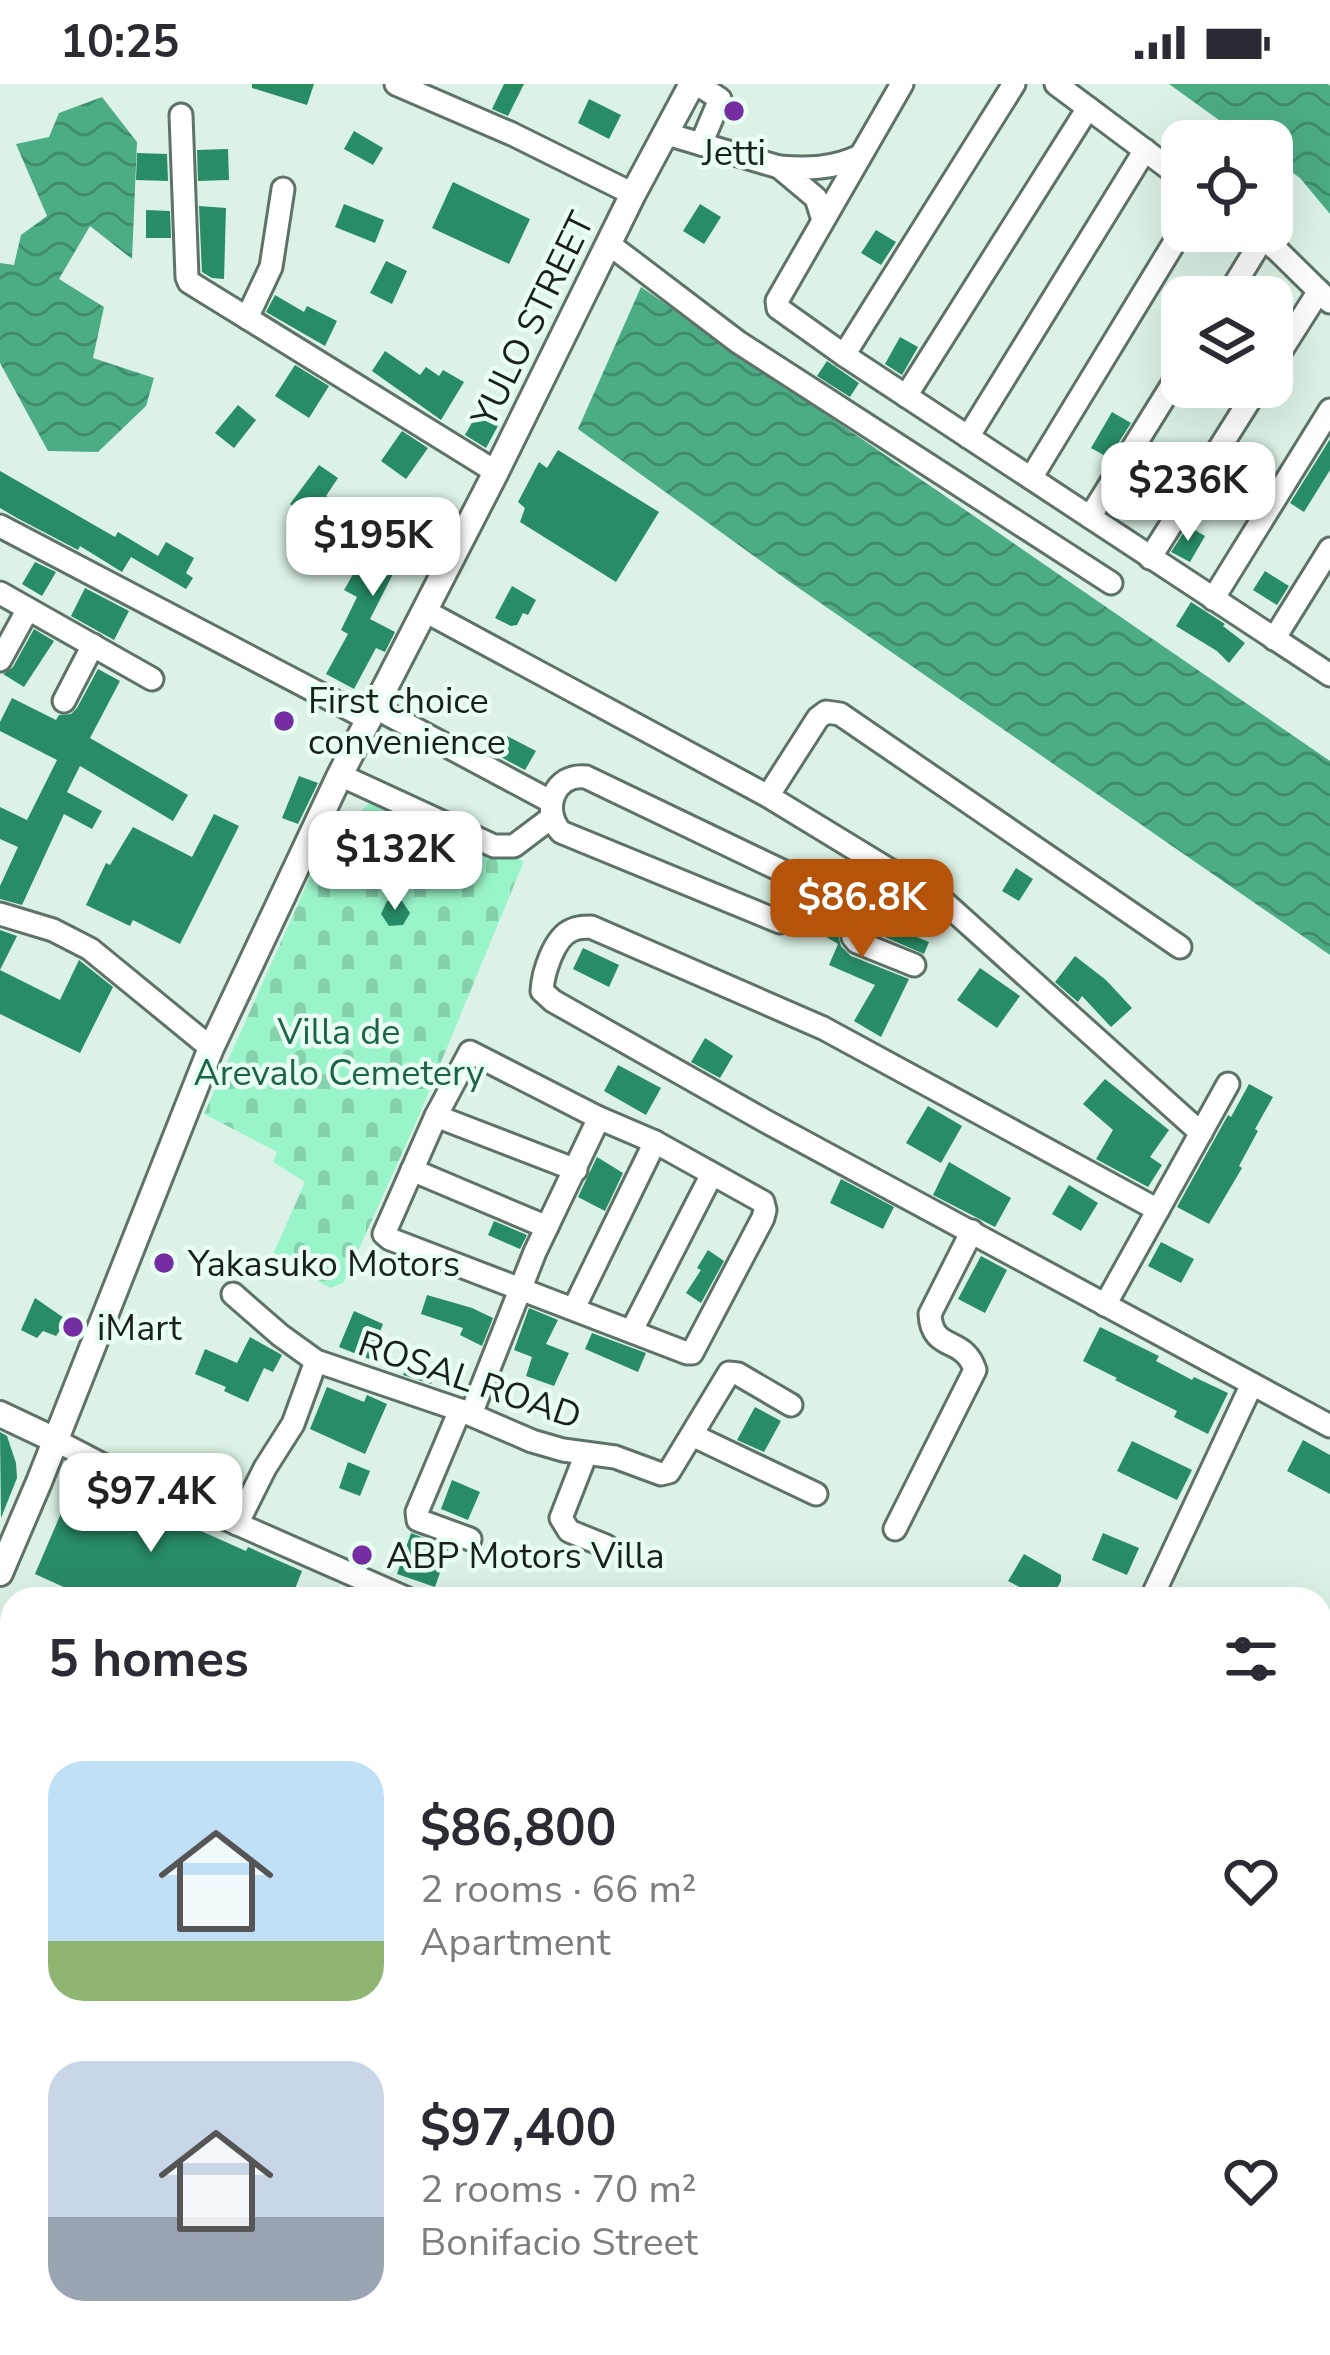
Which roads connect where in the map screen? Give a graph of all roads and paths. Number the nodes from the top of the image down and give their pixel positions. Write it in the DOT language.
graph roads {
  1 [pos="396,84"];
  2 [pos="695,84"];
  3 [pos="902,84"];
  4 [pos="1014,84"];
  5 [pos="1056,84"];
  6 [pos="433,91"];
  7 [pos="1088,108"];
  8 [pos="182,115"];
  9 [pos="667,134"];
  10 [pos="701,143"];
  11 [pos="1145,150"];
  12 [pos="860,155"];
  13 [pos="1161,162"];
  14 [pos="779,167"];
  15 [pos="283,189"];
  16 [pos="633,194"];
  17 [pos="823,220"];
  18 [pos="609,244"];
  19 [pos="1169,252"];
  20 [pos="1278,252"];
  21 [pos="1324,296"];
  22 [pos="247,318"];
  23 [pos="1293,337"];
  24 [pos="844,355"];
  25 [pos="906,396"];
  26 [pos="1161,403"];
  27 [pos="1245,408"];
  28 [pos="1330,410"];
  29 [pos="968,437"];
  30 [pos="496,472"];
  31 [pos="1031,478"];
  32 [pos="1090,518"];
  33 [pos="0,526"];
  34 [pos="1330,549"];
  35 [pos="1150,557"];
  36 [pos="1112,583"];
  37 [pos="0,593"];
  38 [pos="1213,599"];
  39 [pos="28,609"];
  40 [pos="425,611"];
  41 [pos="1274,639"];
  42 [pos="93,645"];
  43 [pos="0,660"];
  44 [pos="1330,675"];
  45 [pos="152,679"];
  46 [pos="64,701"];
  47 [pos="373,714"];
  48 [pos="340,775"];
  49 [pos="768,796"];
  50 [pos="551,809"];
  51 [pos="891,871"];
  52 [pos="801,880"];
  53 [pos="0,914"];
  54 [pos="780,922"];
  55 [pos="1180,947"];
  56 [pos="914,964"];
  57 [pos="211,1048"];
  58 [pos="1228,1084"];
  59 [pos="436,1116"];
  60 [pos="599,1118"];
  61 [pos="1201,1133"];
  62 [pos="655,1142"];
  63 [pos="412,1170"];
  64 [pos="576,1170"];
  65 [pos="712,1174"];
  66 [pos="1158,1210"];
  67 [pos="547,1227"];
  68 [pos="972,1232"];
  69 [pos="520,1288"];
  70 [pos="233,1294"];
  71 [pos="1105,1305"];
  72 [pos="574,1308"];
  73 [pos="632,1330"];
  74 [pos="316,1361"];
  75 [pos="1252,1384"];
  76 [pos="791,1405"];
  77 [pos="465,1413"];
  78 [pos="0,1414"];
  79 [pos="1330,1426"];
  80 [pos="692,1435"];
  81 [pos="55,1440"];
  82 [pos="586,1454"];
  83 [pos="816,1494"];
  84 [pos="236,1524"];
  85 [pos="895,1529"];
  86 [pos="470,1539"];
  87 [pos="606,1546"];
  88 [pos="0,1573"];
  89 [pos="381,1587"];
  90 [pos="1157,1587"];
  1 -- 6 [label="street"];
  2 -- 9 [label="main road, YULO STREET"];
  2 -- 10 [label="street"];
  3 -- 12 [label="street"];
  4 -- 24 [label="street"];
  5 -- 7 [label="street"];
  6 -- 16 [label="street"];
  7 -- 11 [label="street"];
  7 -- 25 [label="street"];
  8 -- 22 [label="street"];
  9 -- 10 [label="street"];
  9 -- 16 [label="main road, YULO STREET"];
  10 -- 14 [label="street"];
  11 -- 13 [label="street"];
  11 -- 29 [label="street"];
  12 -- 14 [label="street"];
  12 -- 17 [label="street"];
  14 -- 17 [label="street"];
  15 -- 22 [label="street"];
  16 -- 18 [label="main road, YULO STREET"];
  17 -- 24 [label="street"];
  18 -- 30 [label="main road, YULO STREET"];
  18 -- 36 [label="street"];
  19 -- 31 [label="street"];
  20 -- 21 [label="street"];
  21 -- 23 [label="street"];
  22 -- 30 [label="street"];
  24 -- 25 [label="street"];
  25 -- 29 [label="street"];
  26 -- 32 [label="street"];
  27 -- 35 [label="street"];
  28 -- 38 [label="street"];
  29 -- 31 [label="street"];
  30 -- 40 [label="main road, YULO STREET"];
  31 -- 32 [label="street"];
  32 -- 35 [label="street"];
  33 -- 47 [label="street"];
  34 -- 41 [label="street"];
  35 -- 38 [label="street"];
  37 -- 39 [label="street"];
  38 -- 41 [label="street"];
  39 -- 42 [label="street"];
  39 -- 43 [label="street"];
  40 -- 47 [label="main road, YULO STREET"];
  40 -- 49 [label="street"];
  41 -- 44 [label="street"];
  42 -- 45 [label="street"];
  42 -- 46 [label="street"];
  47 -- 48 [label="main road, YULO STREET"];
  47 -- 50 [label="street"];
  48 -- 50 [label="street"];
  48 -- 57 [label="main road, YULO STREET"];
  49 -- 51 [label="street"];
  49 -- 55 [label="street"];
  50 -- 52 [label="street"];
  50 -- 54 [label="street"];
  51 -- 56 [label="street"];
  51 -- 61 [label="street"];
  53 -- 57 [label="street"];
  57 -- 81 [label="main road, YULO STREET"];
  58 -- 61 [label="street"];
  59 -- 60 [label="street"];
  59 -- 63 [label="street"];
  59 -- 64 [label="street"];
  60 -- 62 [label="street"];
  60 -- 64 [label="street"];
  61 -- 66 [label="street"];
  62 -- 65 [label="street"];
  62 -- 72 [label="street"];
  63 -- 67 [label="street"];
  63 -- 69 [label="street"];
  64 -- 67 [label="street"];
  65 -- 73 [label="street"];
  65 -- 73 [label="street"];
  66 -- 68 [label="street"];
  66 -- 71 [label="street"];
  67 -- 69 [label="street"];
  68 -- 71 [label="street"];
  68 -- 85 [label="street"];
  69 -- 72 [label="street"];
  69 -- 77 [label="street"];
  70 -- 74 [label="street"];
  71 -- 75 [label="street"];
  72 -- 73 [label="street"];
  74 -- 77 [label="street, ROSAL ROAD"];
  74 -- 84 [label="street, ROSAL ROAD"];
  75 -- 79 [label="street"];
  75 -- 90 [label="street"];
  76 -- 80 [label="street, ROSAL ROAD"];
  77 -- 82 [label="street, ROSAL ROAD"];
  77 -- 86 [label="street"];
  78 -- 81 [label="main road"];
  80 -- 82 [label="street, ROSAL ROAD"];
  80 -- 83 [label="street"];
  81 -- 84 [label="street"];
  81 -- 88 [label="main road, YULO STREET"];
  82 -- 87 [label="street"];
  84 -- 89 [label="street"];
}
